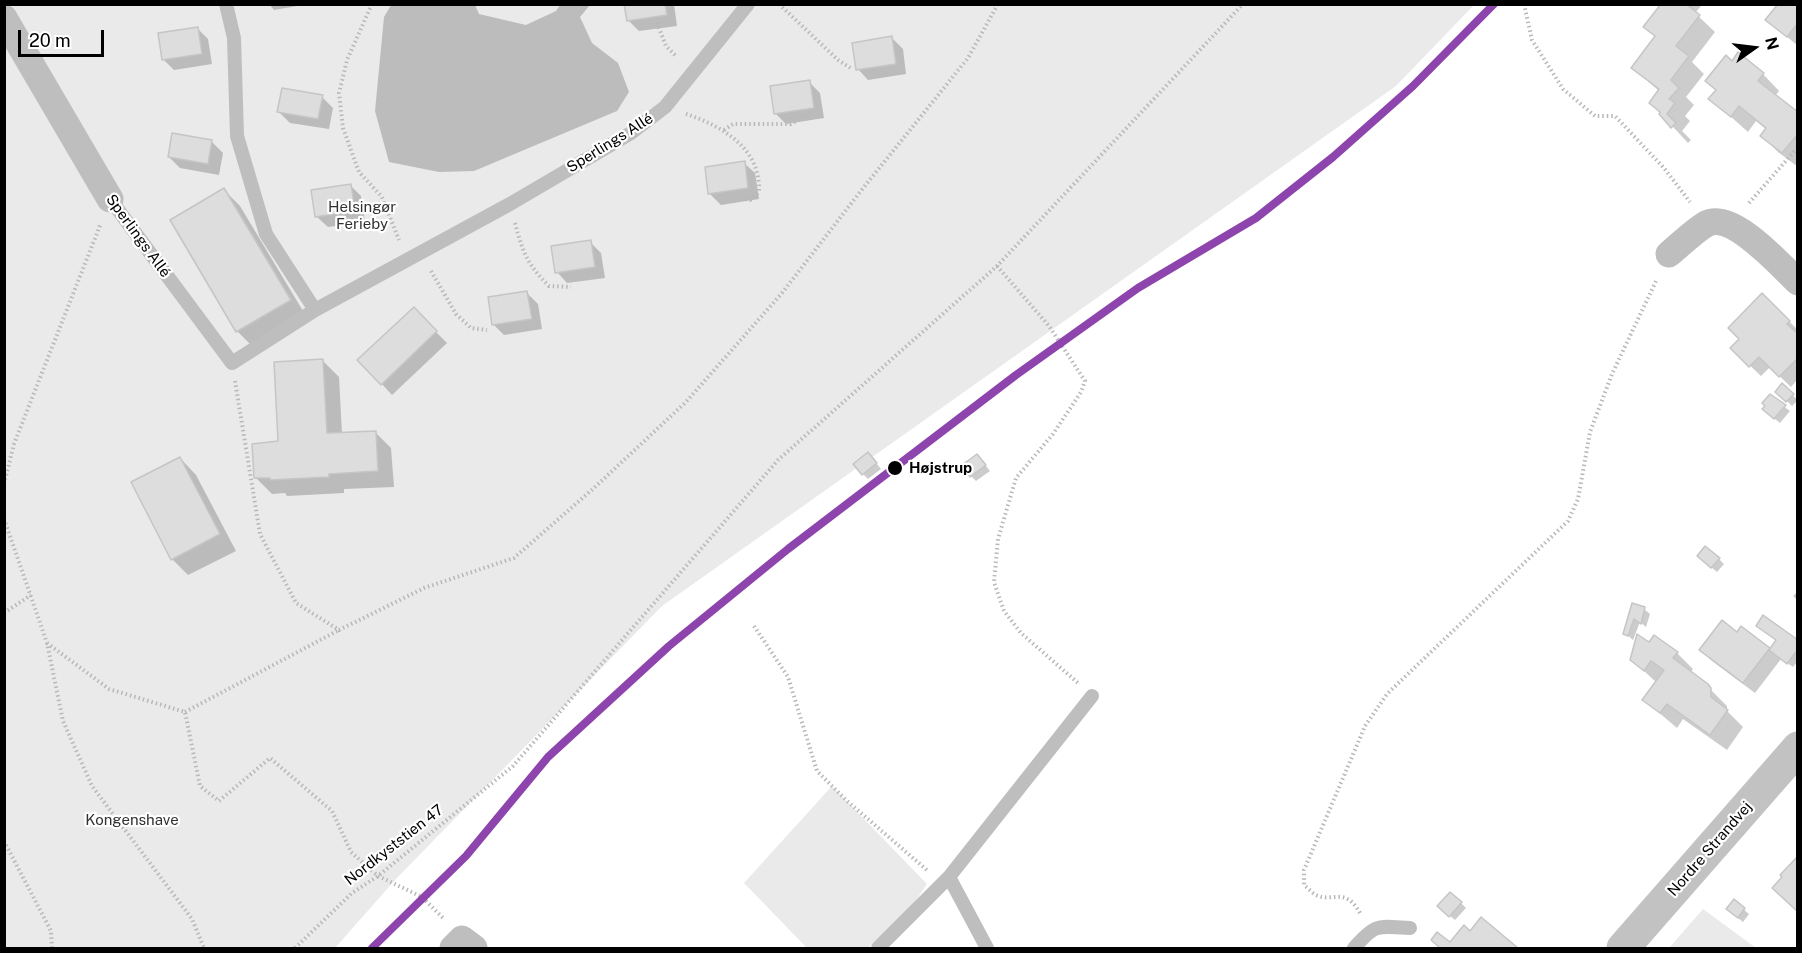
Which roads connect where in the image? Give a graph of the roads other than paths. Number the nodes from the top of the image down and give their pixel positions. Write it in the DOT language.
graph roads {
  1 [pos="226,4"];
  2 [pos="748,4"];
  3 [pos="4,18"];
  4 [pos="110,199"];
  5 [pos="1669,254"];
  6 [pos="1797,282"];
  7 [pos="315,310"];
  8 [pos="1092,696"];
  9 [pos="1797,748"];
  10 [pos="950,876"];
  11 [pos="1410,928"];
  12 [pos="878,948"];
  13 [pos="987,948"];
  14 [pos="1354,948"];
  15 [pos="1623,948"];
  1 -- 7 [label="lane"];
  2 -- 7 [label="lane, Sperlings Allé"];
  3 -- 4 [label="street, Sperlings Allé"];
  4 -- 7 [label="lane, Sperlings Allé"];
  5 -- 6 [label="street"];
  8 -- 10 [label="lane"];
  9 -- 15 [label="main road, Nordre Strandvej"];
  10 -- 12 [label="lane"];
  10 -- 13 [label="lane"];
  11 -- 14 [label="lane"];
}
